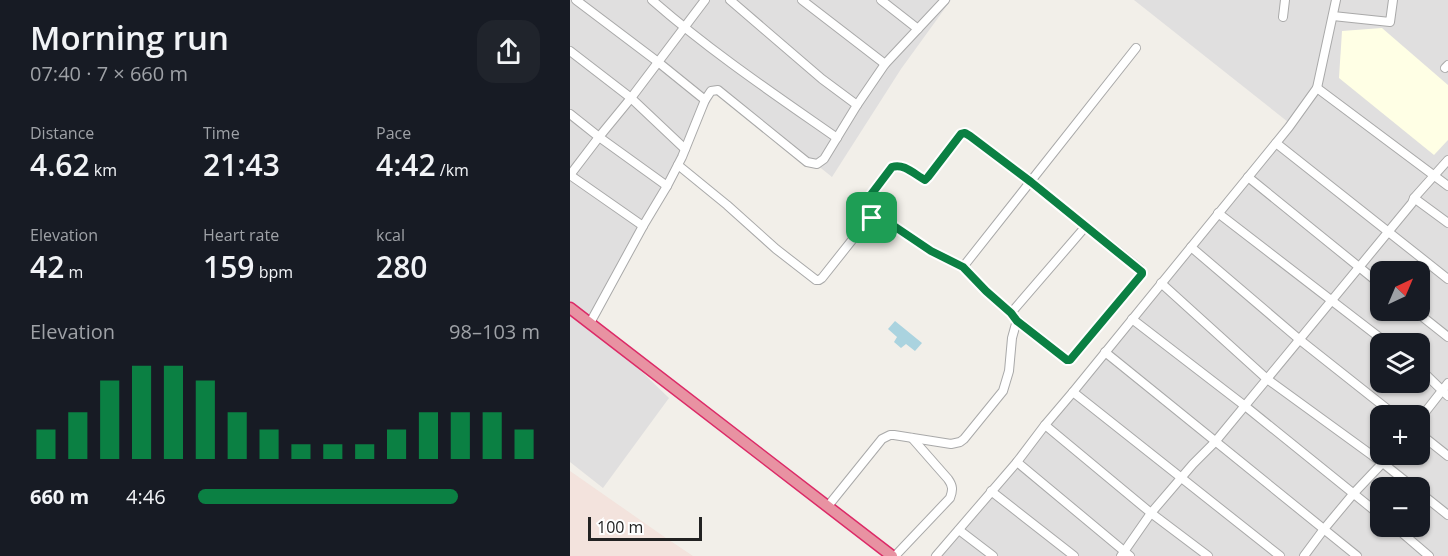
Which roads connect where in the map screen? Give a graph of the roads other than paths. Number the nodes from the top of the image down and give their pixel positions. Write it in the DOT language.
graph roads {
  1 [pos="576,0"];
  2 [pos="652,0"];
  3 [pos="705,0"];
  4 [pos="730,0"];
  5 [pos="802,0"];
  6 [pos="881,0"];
  7 [pos="945,0"];
  8 [pos="1285,0"];
  9 [pos="1336,0"];
  10 [pos="1393,0"];
  11 [pos="1283,16"];
  12 [pos="1333,16"];
  13 [pos="683,27"];
  14 [pos="918,29"];
  15 [pos="1136,48"];
  16 [pos="570,51"];
  17 [pos="658,62"];
  18 [pos="885,64"];
  19 [pos="1317,88"];
  20 [pos="631,98"];
  21 [pos="705,100"];
  22 [pos="857,105"];
  23 [pos="570,114"];
  24 [pos="599,137"];
  25 [pos="837,138"];
  26 [pos="1276,143"];
  27 [pos="685,149"];
  28 [pos="1448,160"];
  29 [pos="678,165"];
  30 [pos="570,175"];
  31 [pos="1434,176"];
  32 [pos="1248,177"];
  33 [pos="1031,182"];
  34 [pos="667,186"];
  35 [pos="1448,186"];
  36 [pos="1414,198"];
  37 [pos="1218,213"];
  38 [pos="872,218"];
  39 [pos="1448,223"];
  40 [pos="643,226"];
  41 [pos="1086,226"];
  42 [pos="1388,232"];
  43 [pos="1191,247"];
  44 [pos="963,267"];
  45 [pos="1359,267"];
  46 [pos="1370,276"];
  47 [pos="1448,279"];
  48 [pos="1161,283"];
  49 [pos="1332,300"];
  50 [pos="570,308"];
  51 [pos="1011,313"];
  52 [pos="1132,319"];
  53 [pos="1017,321"];
  54 [pos="1428,321"];
  55 [pos="590,323"];
  56 [pos="1374,333"];
  57 [pos="1448,337"];
  58 [pos="1299,340"];
  59 [pos="1105,352"];
  60 [pos="1267,379"];
  61 [pos="1430,379"];
  62 [pos="1448,383"];
  63 [pos="1073,392"];
  64 [pos="1445,393"];
  65 [pos="1382,405"];
  66 [pos="1245,406"];
  67 [pos="1430,409"];
  68 [pos="1045,425"];
  69 [pos="912,438"];
  70 [pos="1215,442"];
  71 [pos="1430,442"];
  72 [pos="1370,454"];
  73 [pos="1448,456"];
  74 [pos="1017,462"];
  75 [pos="1383,465"];
  76 [pos="1385,465"];
  77 [pos="1400,477"];
  78 [pos="1180,478"];
  79 [pos="991,491"];
  80 [pos="1354,493"];
  81 [pos="1430,501"];
  82 [pos="828,506"];
  83 [pos="1370,507"];
  84 [pos="1151,513"];
  85 [pos="1448,515"];
  86 [pos="959,530"];
  87 [pos="1324,530"];
  88 [pos="1407,537"];
  89 [pos="1125,555"];
  90 [pos="893,556"];
  91 [pos="936,556"];
  92 [pos="993,556"];
  93 [pos="1074,556"];
  94 [pos="1208,556"];
  95 [pos="1280,556"];
  96 [pos="1304,556"];
  97 [pos="1357,556"];
  98 [pos="1430,556"];
  1 -- 17 [label="street"];
  2 -- 13 [label="street"];
  3 -- 13 [label="street"];
  4 -- 22 [label="street"];
  5 -- 18 [label="street"];
  6 -- 14 [label="street"];
  7 -- 14 [label="street"];
  8 -- 11 [label="street"];
  9 -- 12 [label="street"];
  10 -- 12 [label="street"];
  12 -- 19 [label="street"];
  13 -- 17 [label="street"];
  13 -- 25 [label="street"];
  14 -- 18 [label="street"];
  15 -- 33 [label="street"];
  16 -- 20 [label="street"];
  17 -- 20 [label="street"];
  17 -- 21 [label="street"];
  18 -- 22 [label="street"];
  19 -- 26 [label="street"];
  19 -- 31 [label="street"];
  20 -- 24 [label="street"];
  20 -- 27 [label="street"];
  21 -- 25 [label="street"];
  21 -- 27 [label="street"];
  22 -- 25 [label="street"];
  23 -- 24 [label="street"];
  24 -- 30 [label="street"];
  24 -- 34 [label="street"];
  26 -- 32 [label="street"];
  26 -- 42 [label="street"];
  27 -- 29 [label="street"];
  28 -- 31 [label="street"];
  29 -- 34 [label="street"];
  29 -- 38 [label="street"];
  30 -- 40 [label="street"];
  31 -- 35 [label="street"];
  31 -- 36 [label="street"];
  32 -- 37 [label="street"];
  32 -- 45 [label="street"];
  33 -- 38 [label="street"];
  33 -- 41 [label="street"];
  33 -- 44 [label="street"];
  34 -- 40 [label="street"];
  36 -- 39 [label="street"];
  36 -- 42 [label="street"];
  37 -- 43 [label="street"];
  37 -- 49 [label="street"];
  38 -- 44 [label="street"];
  40 -- 55 [label="street"];
  41 -- 51 [label="street"];
  41 -- 53 [label="street"];
  42 -- 45 [label="street"];
  42 -- 47 [label="street"];
  43 -- 48 [label="street"];
  43 -- 58 [label="street"];
  44 -- 51 [label="street"];
  45 -- 46 [label="street"];
  45 -- 49 [label="street"];
  48 -- 52 [label="street"];
  48 -- 60 [label="street"];
  49 -- 56 [label="street"];
  49 -- 58 [label="street"];
  50 -- 55 [label="highway"];
  51 -- 53 [label="street"];
  52 -- 59 [label="street"];
  52 -- 66 [label="street"];
  53 -- 69 [label="street"];
  54 -- 57 [label="street"];
  55 -- 82 [label="highway"];
  58 -- 60 [label="street"];
  58 -- 65 [label="street"];
  59 -- 63 [label="street"];
  59 -- 70 [label="street"];
  60 -- 66 [label="street"];
  60 -- 72 [label="street"];
  61 -- 64 [label="street"];
  62 -- 64 [label="street"];
  63 -- 68 [label="street"];
  63 -- 78 [label="street"];
  64 -- 67 [label="street"];
  66 -- 70 [label="street"];
  66 -- 80 [label="street"];
  68 -- 74 [label="street"];
  68 -- 84 [label="street"];
  69 -- 82 [label="street"];
  69 -- 90 [label="street"];
  70 -- 78 [label="street"];
  70 -- 87 [label="street"];
  71 -- 73 [label="street"];
  74 -- 79 [label="street"];
  74 -- 89 [label="street"];
  75 -- 80 [label="street"];
  76 -- 77 [label="street"];
  78 -- 84 [label="street"];
  78 -- 95 [label="street"];
  79 -- 86 [label="street"];
  79 -- 93 [label="street"];
  80 -- 83 [label="street"];
  80 -- 87 [label="street"];
  81 -- 85 [label="street"];
  82 -- 90 [label="highway"];
  84 -- 89 [label="street"];
  84 -- 94 [label="street"];
  86 -- 91 [label="street"];
  86 -- 92 [label="street"];
  87 -- 96 [label="street"];
  87 -- 97 [label="street"];
  88 -- 98 [label="street"];
}
